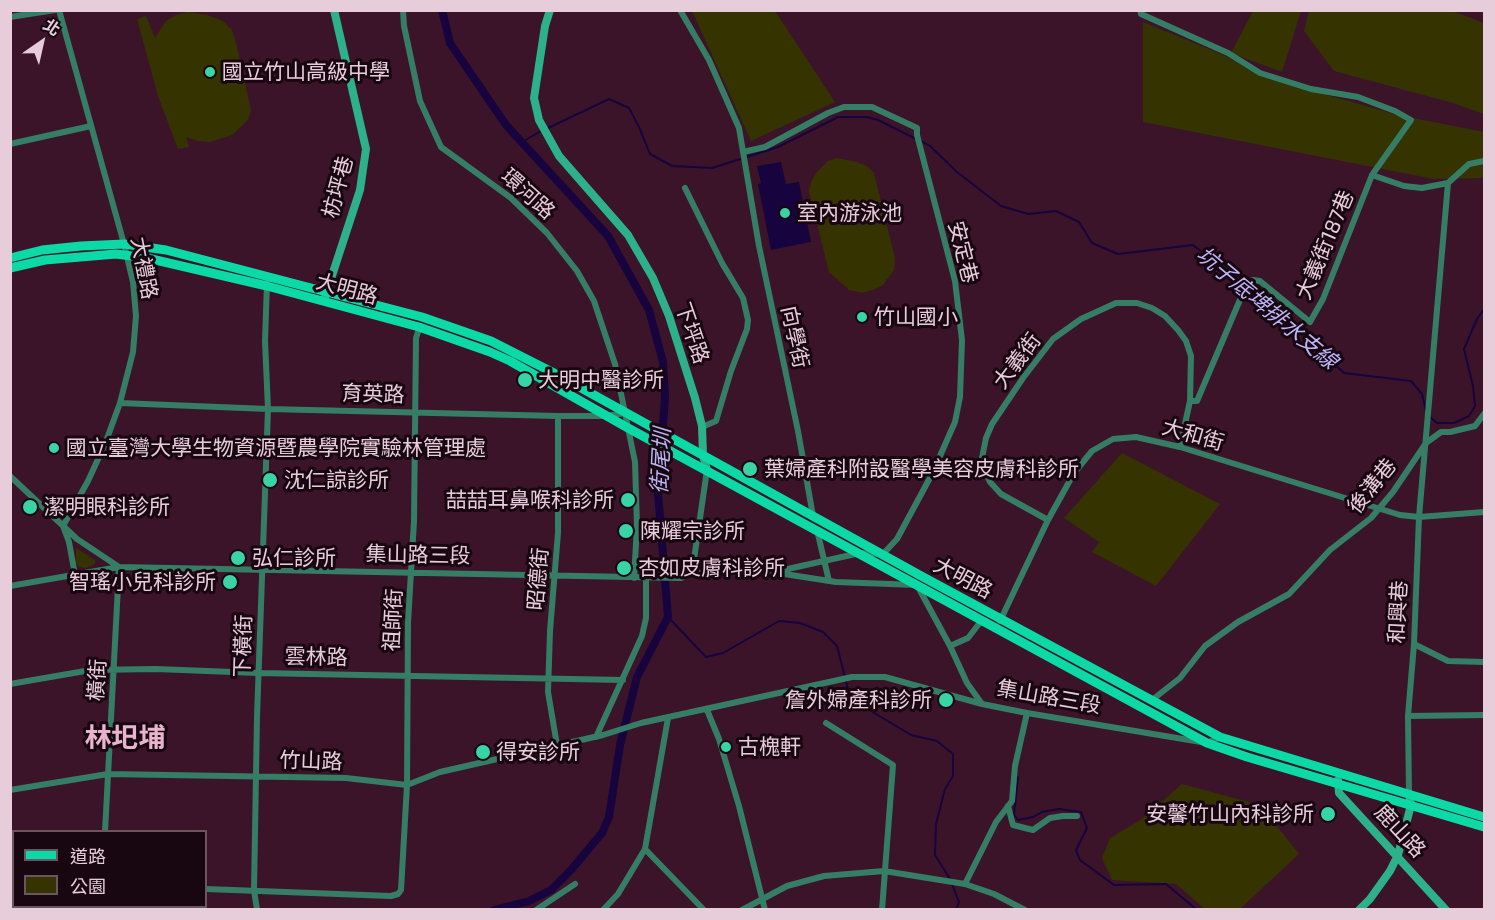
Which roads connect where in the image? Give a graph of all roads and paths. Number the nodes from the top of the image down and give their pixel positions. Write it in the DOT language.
graph roads {
  1 [pos="57,10"];
  2 [pos="334,10"];
  3 [pos="403,10"];
  4 [pos="550,10"];
  5 [pos="680,10"];
  6 [pos="1140,10"];
  7 [pos="10,17"];
  8 [pos="91,126"];
  9 [pos="10,144"];
  10 [pos="744,152"];
  11 [pos="1485,161"];
  12 [pos="1372,175"];
  13 [pos="1448,183"];
  14 [pos="686,188"];
  15 [pos="124,244"];
  16 [pos="126,255"];
  17 [pos="10,258"];
  18 [pos="10,268"];
  19 [pos="267,281"];
  20 [pos="326,291"];
  21 [pos="325,302"];
  22 [pos="422,317"];
  23 [pos="419,327"];
  24 [pos="1190,401"];
  25 [pos="120,403"];
  26 [pos="268,409"];
  27 [pos="415,412"];
  28 [pos="625,413"];
  29 [pos="1485,414"];
  30 [pos="558,416"];
  31 [pos="606,416"];
  32 [pos="702,427"];
  33 [pos="628,428"];
  34 [pos="1426,443"];
  35 [pos="1180,447"];
  36 [pos="703,455"];
  37 [pos="706,470"];
  38 [pos="10,476"];
  39 [pos="1378,509"];
  40 [pos="1485,512"];
  41 [pos="813,516"];
  42 [pos="1419,517"];
  43 [pos="1048,520"];
  44 [pos="63,526"];
  45 [pos="817,530"];
  46 [pos="860,553"];
  47 [pos="883,554"];
  48 [pos="826,562"];
  49 [pos="119,567"];
  50 [pos="262,570"];
  51 [pos="774,572"];
  52 [pos="412,573"];
  53 [pos="692,573"];
  54 [pos="75,575"];
  55 [pos="555,576"];
  56 [pos="634,578"];
  57 [pos="646,578"];
  58 [pos="829,581"];
  59 [pos="920,581"];
  60 [pos="10,586"];
  61 [pos="1000,619"];
  62 [pos="982,620"];
  63 [pos="997,629"];
  64 [pos="1414,644"];
  65 [pos="950,646"];
  66 [pos="1485,662"];
  67 [pos="114,670"];
  68 [pos="258,673"];
  69 [pos="408,676"];
  70 [pos="549,677"];
  71 [pos="623,680"];
  72 [pos="10,684"];
  73 [pos="1152,700"];
  74 [pos="982,704"];
  75 [pos="707,710"];
  76 [pos="1027,713"];
  77 [pos="1485,715"];
  78 [pos="1408,716"];
  79 [pos="668,718"];
  80 [pos="826,723"];
  81 [pos="596,737"];
  82 [pos="1220,737"];
  83 [pos="1207,743"];
  84 [pos="557,745"];
  85 [pos="108,774"];
  86 [pos="257,776"];
  87 [pos="1338,778"];
  88 [pos="407,784"];
  89 [pos="10,790"];
  90 [pos="1409,794"];
  91 [pos="1411,805"];
  92 [pos="1008,806"];
  93 [pos="1077,816"];
  94 [pos="1485,817"];
  95 [pos="1485,827"];
  96 [pos="105,830"];
  97 [pos="645,849"];
  98 [pos="1398,855"];
  99 [pos="884,871"];
  100 [pos="962,883"];
  101 [pos="575,884"];
  102 [pos="207,889"];
  103 [pos="254,890"];
  104 [pos="763,898"];
  105 [pos="257,909"];
  106 [pos="536,909"];
  107 [pos="603,909"];
  108 [pos="705,909"];
  109 [pos="742,909"];
  110 [pos="765,909"];
  111 [pos="882,909"];
  112 [pos="1025,909"];
  113 [pos="1359,909"];
  114 [pos="1446,909"];
  1 -- 7 [label="street"];
  1 -- 8 [label="street, 大禮路"];
  2 -- 20 [label="street, 枋坪巷"];
  3 -- 28 [label="street, 環河路"];
  4 -- 32 [label="street, 下坪路"];
  5 -- 10 [label="street"];
  6 -- 12 [label="street"];
  8 -- 9 [label="street"];
  8 -- 15 [label="street, 大禮路"];
  10 -- 41 [label="street, 向學街"];
  10 -- 47 [label="street, 安定巷"];
  11 -- 13 [label="street"];
  12 -- 13 [label="street"];
  12 -- 24 [label="street, 大義街187巷"];
  13 -- 34 [label="street, 和興巷"];
  14 -- 32 [label="street"];
  15 -- 16 [label="street, 大禮路"];
  15 -- 17 [label="main road, 大明路"];
  15 -- 19 [label="main road, 大明路"];
  16 -- 18 [label="main road, 大明路"];
  16 -- 19 [label="main road, 大明路"];
  16 -- 25 [label="street, 大禮路"];
  19 -- 20 [label="main road, 大明路"];
  19 -- 21 [label="main road, 大明路"];
  19 -- 26 [label="street, 下橫街"];
  20 -- 21 [label="street, 枋坪巷"];
  20 -- 22 [label="main road, 大明路"];
  21 -- 23 [label="main road, 大明路"];
  22 -- 23 [label="street, 祖師街"];
  22 -- 28 [label="main road, 大明路"];
  23 -- 27 [label="street, 祖師街"];
  23 -- 31 [label="main road, 大明路"];
  24 -- 35 [label="street, 大義街"];
  24 -- 43 [label="street, 大義街"];
  25 -- 26 [label="street, 育英路"];
  25 -- 44 [label="street, 大禮路"];
  26 -- 27 [label="street, 育英路"];
  26 -- 50 [label="street, 下橫街"];
  27 -- 30 [label="street, 育英路"];
  27 -- 52 [label="street, 祖師街"];
  28 -- 31 [label="street, 育英路"];
  28 -- 33 [label="street, 環河路"];
  28 -- 36 [label="main road, 大明路"];
  29 -- 34 [label="street"];
  30 -- 31 [label="street, 育英路"];
  30 -- 55 [label="street, 昭德街"];
  31 -- 33 [label="main road, 大明路"];
  32 -- 36 [label="street, 下坪路"];
  33 -- 37 [label="main road, 大明路"];
  33 -- 56 [label="street, 環河路"];
  34 -- 39 [label="street, 後溝巷"];
  34 -- 42 [label="street, 和興巷"];
  35 -- 39 [label="street, 大和街"];
  35 -- 43 [label="street, 大和街"];
  36 -- 37 [label="street, 下坪路"];
  36 -- 41 [label="main road, 大明路"];
  37 -- 45 [label="main road, 大明路"];
  37 -- 53 [label="street, 下坪路"];
  38 -- 44 [label="street"];
  39 -- 42 [label="street, 大和街"];
  39 -- 73 [label="street, 後溝巷"];
  40 -- 42 [label="street, 大和街"];
  41 -- 47 [label="main road, 大明路"];
  42 -- 64 [label="street, 和興巷"];
  43 -- 61 [label="street, 大和街"];
  44 -- 49 [label="street"];
  44 -- 54 [label="street"];
  45 -- 46 [label="main road, 大明路"];
  45 -- 48 [label="street"];
  46 -- 47 [label="street"];
  46 -- 48 [label="street"];
  46 -- 59 [label="main road, 大明路"];
  47 -- 59 [label="main road, 大明路"];
  48 -- 51 [label="street"];
  48 -- 58 [label="street"];
  49 -- 50 [label="street, 集山路三段"];
  49 -- 54 [label="street, 集山路三段"];
  49 -- 67 [label="street, 橫街"];
  50 -- 52 [label="street, 集山路三段"];
  50 -- 68 [label="street, 下橫街"];
  51 -- 53 [label="street"];
  51 -- 58 [label="street"];
  52 -- 55 [label="street, 集山路三段"];
  52 -- 69 [label="street, 祖師街"];
  53 -- 57 [label="street, 集山路三段"];
  54 -- 60 [label="street, 集山路三段"];
  55 -- 56 [label="street, 集山路三段"];
  55 -- 70 [label="street, 昭德街"];
  56 -- 57 [label="street, 集山路三段"];
  57 -- 71 [label="street"];
  58 -- 59 [label="street"];
  59 -- 61 [label="main road, 大明路"];
  59 -- 62 [label="main road, 大明路"];
  59 -- 65 [label="street, 集山路三段"];
  61 -- 63 [label="street, 大和街"];
  61 -- 73 [label="main road, 大明路"];
  62 -- 63 [label="main road, 大明路"];
  62 -- 65 [label="street"];
  63 -- 83 [label="main road, 大明路"];
  64 -- 66 [label="street"];
  64 -- 78 [label="street, 和興巷"];
  65 -- 74 [label="street, 集山路三段"];
  67 -- 68 [label="street, 雲林路"];
  67 -- 72 [label="street, 雲林路"];
  67 -- 85 [label="street, 橫街"];
  68 -- 69 [label="street, 雲林路"];
  68 -- 86 [label="street, 下橫街"];
  69 -- 70 [label="street, 雲林路"];
  69 -- 88 [label="street, 祖師街"];
  70 -- 71 [label="street, 雲林路"];
  70 -- 84 [label="street, 昭德街"];
  71 -- 81 [label="street"];
  73 -- 82 [label="main road, 大明路"];
  74 -- 75 [label="street"];
  74 -- 76 [label="street, 集山路三段"];
  75 -- 79 [label="street"];
  75 -- 104 [label="street"];
  76 -- 83 [label="street, 集山路三段"];
  76 -- 92 [label="street"];
  77 -- 78 [label="street"];
  78 -- 90 [label="street, 和興巷"];
  79 -- 81 [label="street, 竹山路"];
  79 -- 97 [label="street"];
  80 -- 99 [label="street"];
  81 -- 84 [label="street, 竹山路"];
  82 -- 83 [label="street"];
  82 -- 87 [label="main road, 集山路三段"];
  83 -- 87 [label="main road, 集山路三段"];
  84 -- 88 [label="street, 竹山路"];
  85 -- 86 [label="street, 竹山路"];
  85 -- 89 [label="street, 竹山路"];
  85 -- 96 [label="street, 橫街"];
  86 -- 88 [label="street, 竹山路"];
  86 -- 103 [label="street, 下橫街"];
  87 -- 90 [label="main road, 集山路三段"];
  87 -- 91 [label="main road, 集山路三段"];
  87 -- 98 [label="street, 鹿山路"];
  88 -- 103 [label="street, 祖師街"];
  90 -- 91 [label="street"];
  90 -- 94 [label="main road, 集山路三段"];
  91 -- 95 [label="main road, 集山路三段"];
  91 -- 98 [label="street"];
  92 -- 93 [label="street"];
  92 -- 100 [label="street"];
  97 -- 107 [label="street"];
  97 -- 108 [label="street"];
  98 -- 113 [label="street"];
  98 -- 114 [label="street, 鹿山路"];
  99 -- 100 [label="street"];
  99 -- 104 [label="street"];
  99 -- 111 [label="street"];
  100 -- 112 [label="street"];
  101 -- 106 [label="street"];
  102 -- 103 [label="street"];
  103 -- 105 [label="street, 下橫街"];
  104 -- 109 [label="street"];
  104 -- 110 [label="street"];
}
